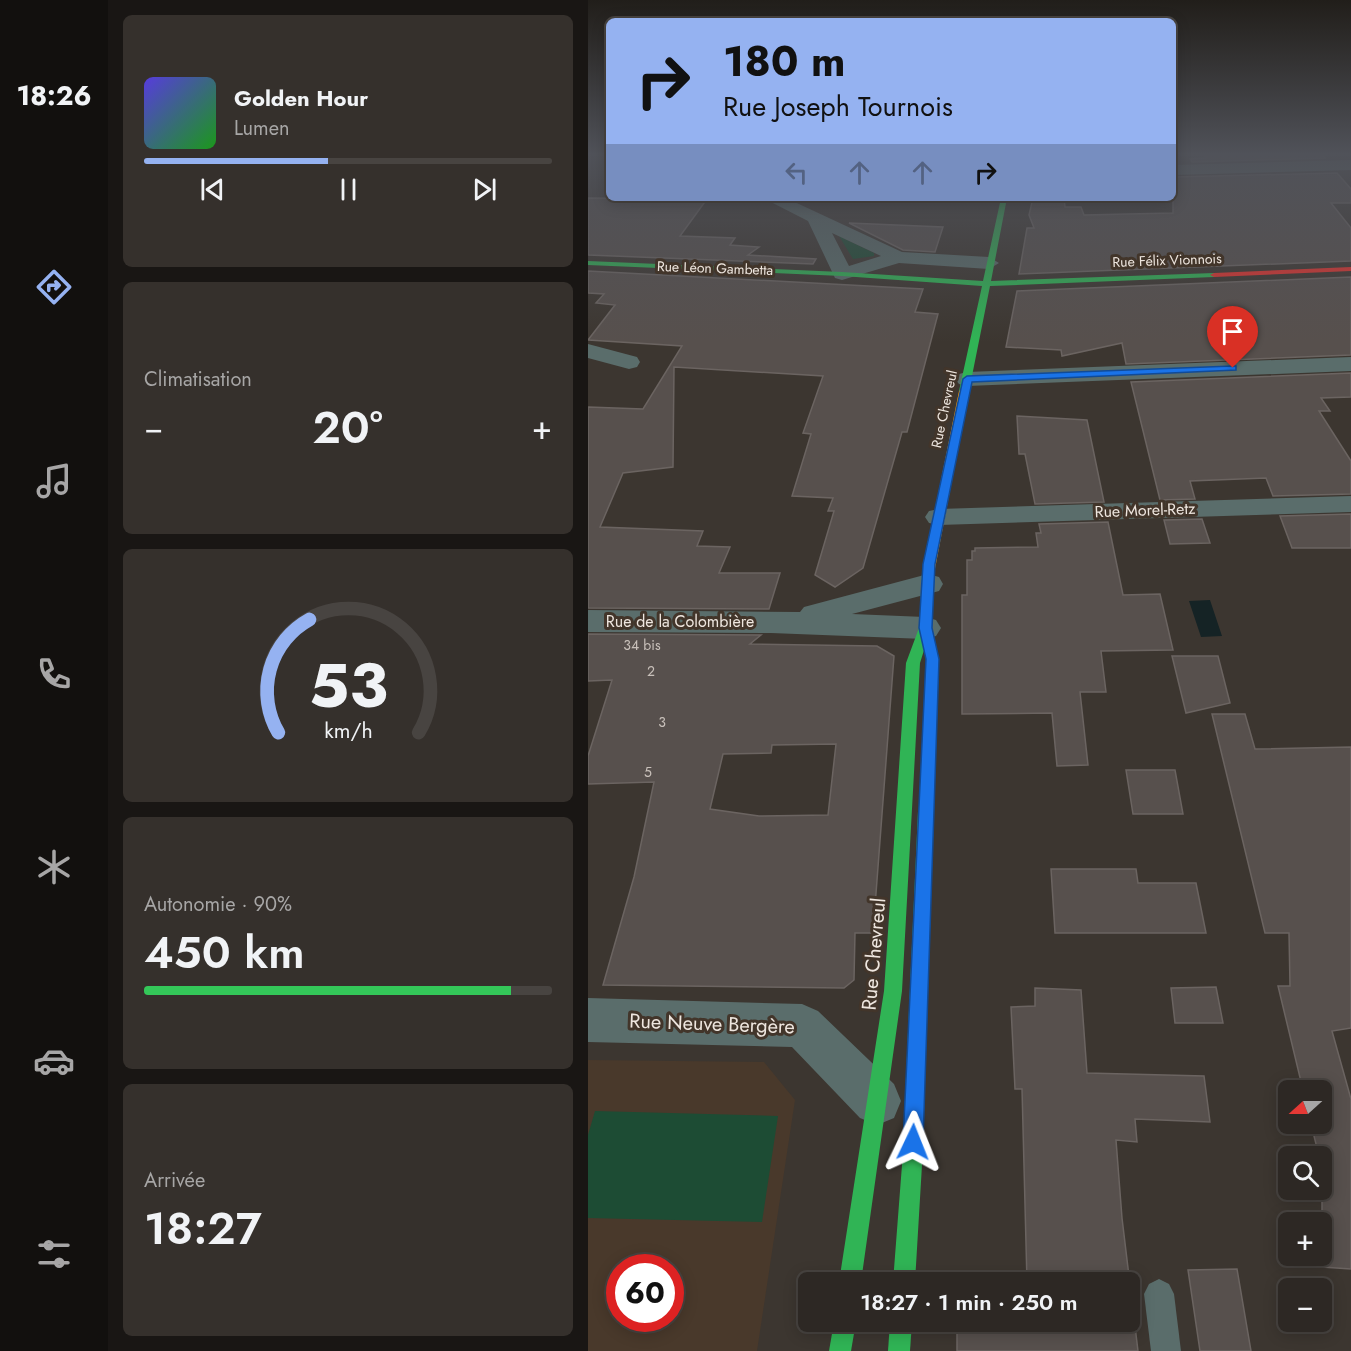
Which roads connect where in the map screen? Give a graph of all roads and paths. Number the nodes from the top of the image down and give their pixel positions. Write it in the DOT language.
graph roads {
  1 [pos="1000,216"];
  2 [pos="814,217"];
  3 [pos="898,257"];
  4 [pos="588,263"];
  5 [pos="989,263"];
  6 [pos="1351,269"];
  7 [pos="842,274"];
  8 [pos="985,284"];
  9 [pos="588,351"];
  10 [pos="629,362"];
  11 [pos="1351,364"];
  12 [pos="967,379"];
  13 [pos="1351,504"];
  14 [pos="939,517"];
  15 [pos="928,584"];
  16 [pos="588,621"];
  17 [pos="771,622"];
  18 [pos="925,628"];
  19 [pos="932,659"];
  20 [pos="927,800"];
  21 [pos="588,1020"];
  22 [pos="877,1101"];
  23 [pos="851,1272"];
  24 [pos="905,1272"];
  25 [pos="1159,1294"];
  26 [pos="843,1332"];
  27 [pos="900,1332"];
  28 [pos="840,1351"];
  29 [pos="899,1351"];
  30 [pos="1166,1351"];
  1 -- 5 [label="main road, Rue Chevreul"];
  2 -- 3 [label="street"];
  2 -- 7 [label="street"];
  3 -- 5 [label="street, Rue Léon Gambetta"];
  3 -- 7 [label="street, Rue Léon Gambetta"];
  4 -- 7 [label="main road, Rue Léon Gambetta"];
  5 -- 8 [label="main road, Rue Chevreul"];
  6 -- 8 [label="main road, Rue Félix Vionnois"];
  7 -- 8 [label="main road, Rue Léon Gambetta"];
  8 -- 12 [label="main road, Rue Chevreul"];
  9 -- 10 [label="street"];
  11 -- 12 [label="street"];
  12 -- 14 [label="main road, Rue Chevreul"];
  13 -- 14 [label="street, Rue Morel-Retz"];
  14 -- 15 [label="main road, Rue Chevreul"];
  15 -- 17 [label="street, Rue de la Colombière"];
  15 -- 18 [label="main road, Rue Chevreul"];
  16 -- 17 [label="street, Rue de la Colombière"];
  17 -- 18 [label="street, Rue de la Colombière"];
  18 -- 19 [label="main road, Rue Chevreul"];
  18 -- 22 [label="main road, Rue Chevreul"];
  20 -- 24 [label="main road"];
  21 -- 22 [label="street, Rue Neuve Bergère"];
  22 -- 23 [label="main road, Rue Chevreul"];
  25 -- 30 [label="lane"];
  26 -- 28 [label="main road"];
  27 -- 29 [label="main road"];
}
